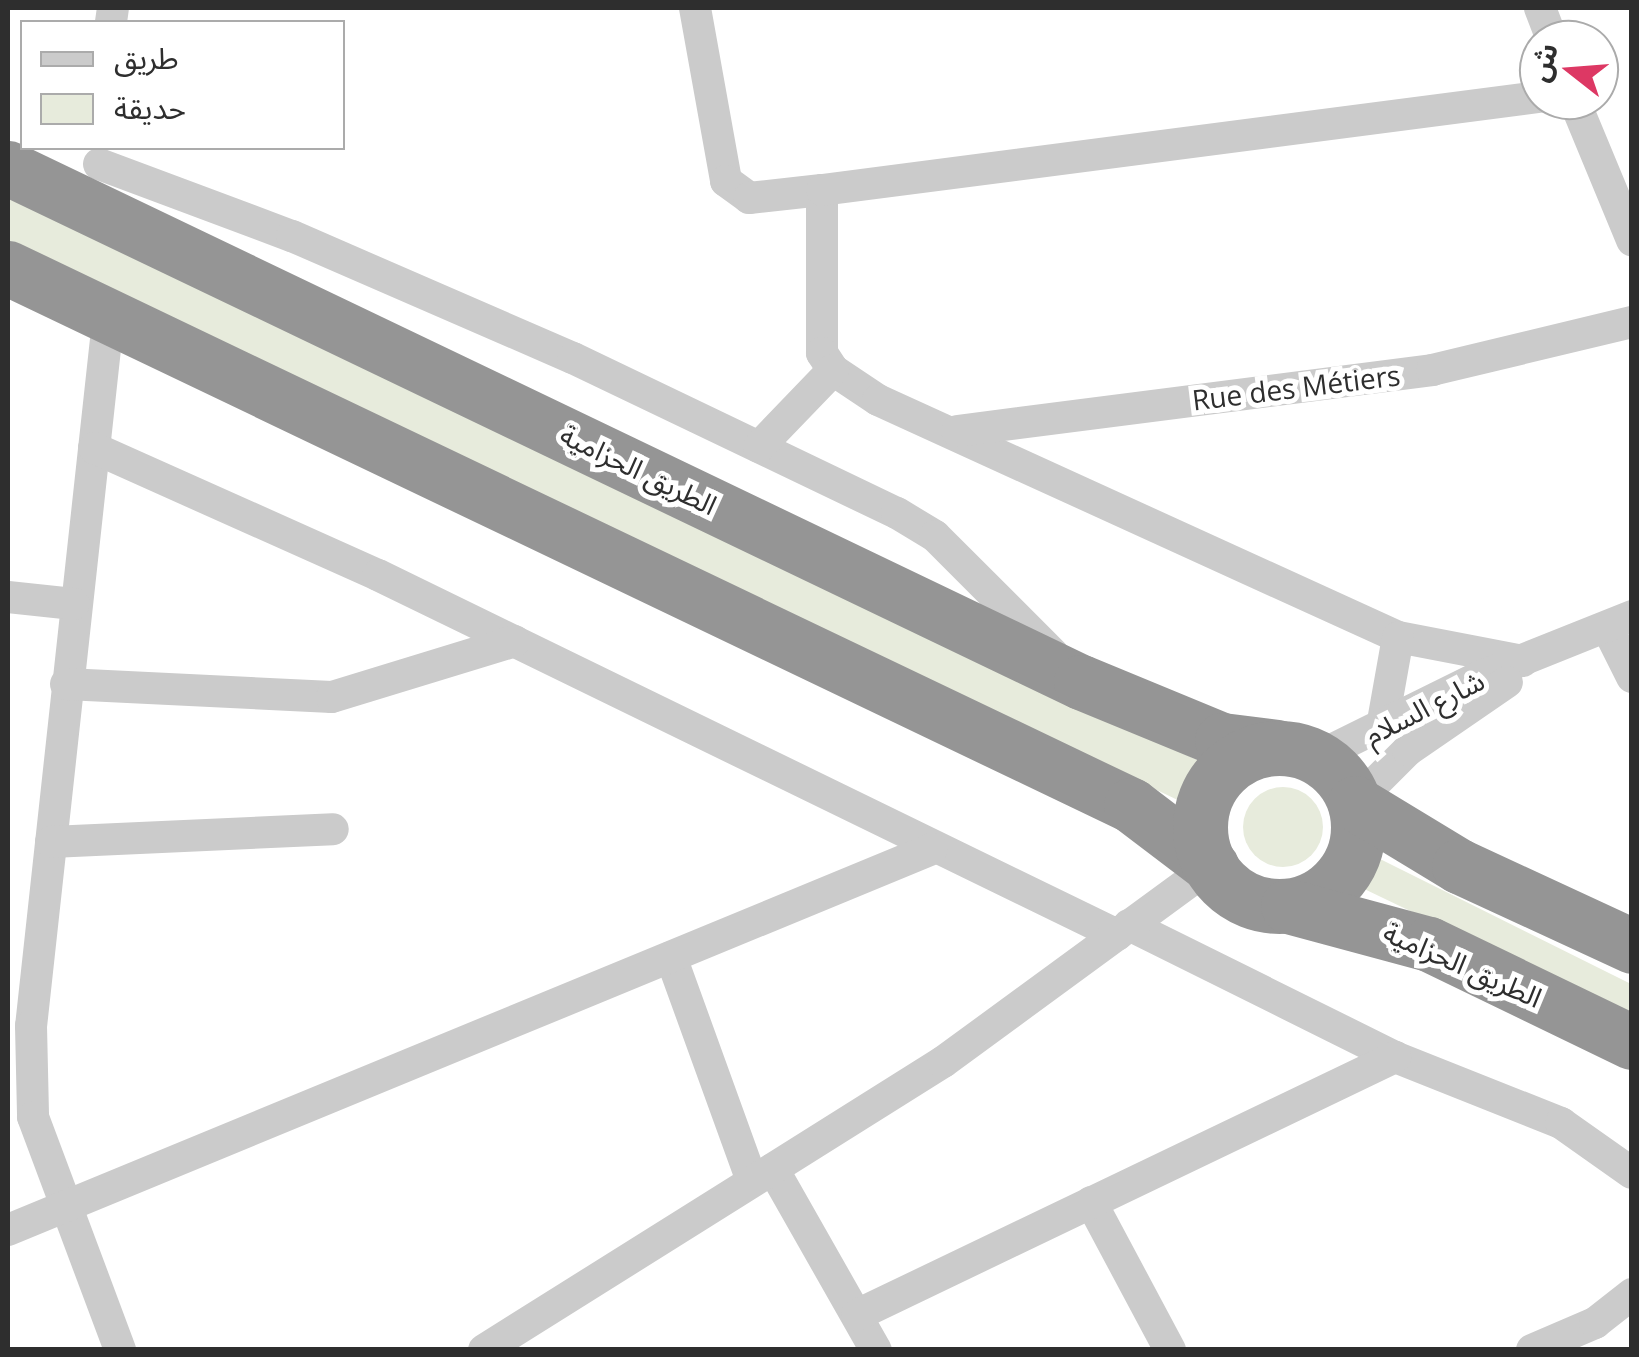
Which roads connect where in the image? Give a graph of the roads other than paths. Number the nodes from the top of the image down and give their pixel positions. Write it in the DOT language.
graph roads {
  1 [pos="695,8"];
  2 [pos="1519,99"];
  3 [pos="1582,120"];
  4 [pos="8,168"];
  5 [pos="94,171"];
  6 [pos="822,190"];
  7 [pos="1632,240"];
  8 [pos="8,268"];
  9 [pos="109,312"];
  10 [pos="1632,322"];
  11 [pos="833,370"];
  12 [pos="956,431"];
  13 [pos="758,447"];
  14 [pos="94,448"];
  15 [pos="8,597"];
  16 [pos="74,604"];
  17 [pos="1619,622"];
  18 [pos="1398,637"];
  19 [pos="515,641"];
  20 [pos="1537,656"];
  21 [pos="1632,677"];
  22 [pos="1081,682"];
  23 [pos="66,684"];
  24 [pos="1382,727"];
  25 [pos="1288,748"];
  26 [pos="1355,803"];
  27 [pos="333,829"];
  28 [pos="50,842"];
  29 [pos="932,849"];
  30 [pos="1211,866"];
  31 [pos="1288,906"];
  32 [pos="1123,930"];
  33 [pos="1632,946"];
  34 [pos="671,957"];
  35 [pos="22,975"];
  36 [pos="1632,1042"];
  37 [pos="1395,1057"];
  38 [pos="1632,1173"];
  39 [pos="763,1175"];
  40 [pos="1091,1202"];
  41 [pos="60,1208"];
  42 [pos="8,1230"];
  43 [pos="1632,1294"];
  44 [pos="857,1315"];
  45 [pos="120,1350"];
  46 [pos="484,1350"];
  47 [pos="876,1350"];
  48 [pos="1170,1350"];
  49 [pos="1532,1350"];
  1 -- 6 [label="street"];
  2 -- 6 [label="street"];
  3 -- 7 [label="street"];
  4 -- 5 [label="highway, الطريق الحزامية"];
  5 -- 13 [label="street"];
  5 -- 22 [label="highway, الطريق الحزامية"];
  6 -- 11 [label="street"];
  8 -- 9 [label="highway, الطريق الحزامية"];
  9 -- 14 [label="street"];
  9 -- 30 [label="highway, الطريق الحزامية"];
  10 -- 12 [label="street, Rue des Métiers"];
  11 -- 12 [label="street"];
  11 -- 13 [label="street"];
  12 -- 18 [label="street"];
  13 -- 22 [label="street"];
  14 -- 16 [label="street"];
  14 -- 19 [label="street"];
  15 -- 16 [label="street"];
  16 -- 23 [label="street"];
  17 -- 20 [label="street, شارع السلام"];
  17 -- 21 [label="street"];
  18 -- 20 [label="street"];
  18 -- 24 [label="street"];
  19 -- 23 [label="street"];
  19 -- 29 [label="street"];
  20 -- 24 [label="street, شارع السلام"];
  20 -- 26 [label="street, شارع السلام"];
  22 -- 25 [label="highway, الطريق الحزامية"];
  23 -- 28 [label="street"];
  24 -- 25 [label="street, شارع السلام"];
  25 -- 26 [label="highway, الطريق الحزامية"];
  25 -- 30 [label="highway"];
  26 -- 31 [label="highway"];
  26 -- 33 [label="highway, الطريق الحزامية"];
  27 -- 28 [label="street"];
  28 -- 35 [label="street"];
  29 -- 32 [label="street"];
  29 -- 34 [label="street"];
  30 -- 31 [label="highway, الطريق الحزامية"];
  30 -- 32 [label="street"];
  31 -- 36 [label="highway, الطريق الحزامية"];
  32 -- 37 [label="street"];
  32 -- 39 [label="street"];
  34 -- 39 [label="street"];
  34 -- 41 [label="street"];
  35 -- 41 [label="street"];
  37 -- 38 [label="street"];
  37 -- 40 [label="street"];
  39 -- 44 [label="street"];
  39 -- 46 [label="street"];
  40 -- 44 [label="street"];
  40 -- 48 [label="street"];
  41 -- 42 [label="street"];
  41 -- 45 [label="street"];
  43 -- 49 [label="street"];
  44 -- 47 [label="street"];
}
